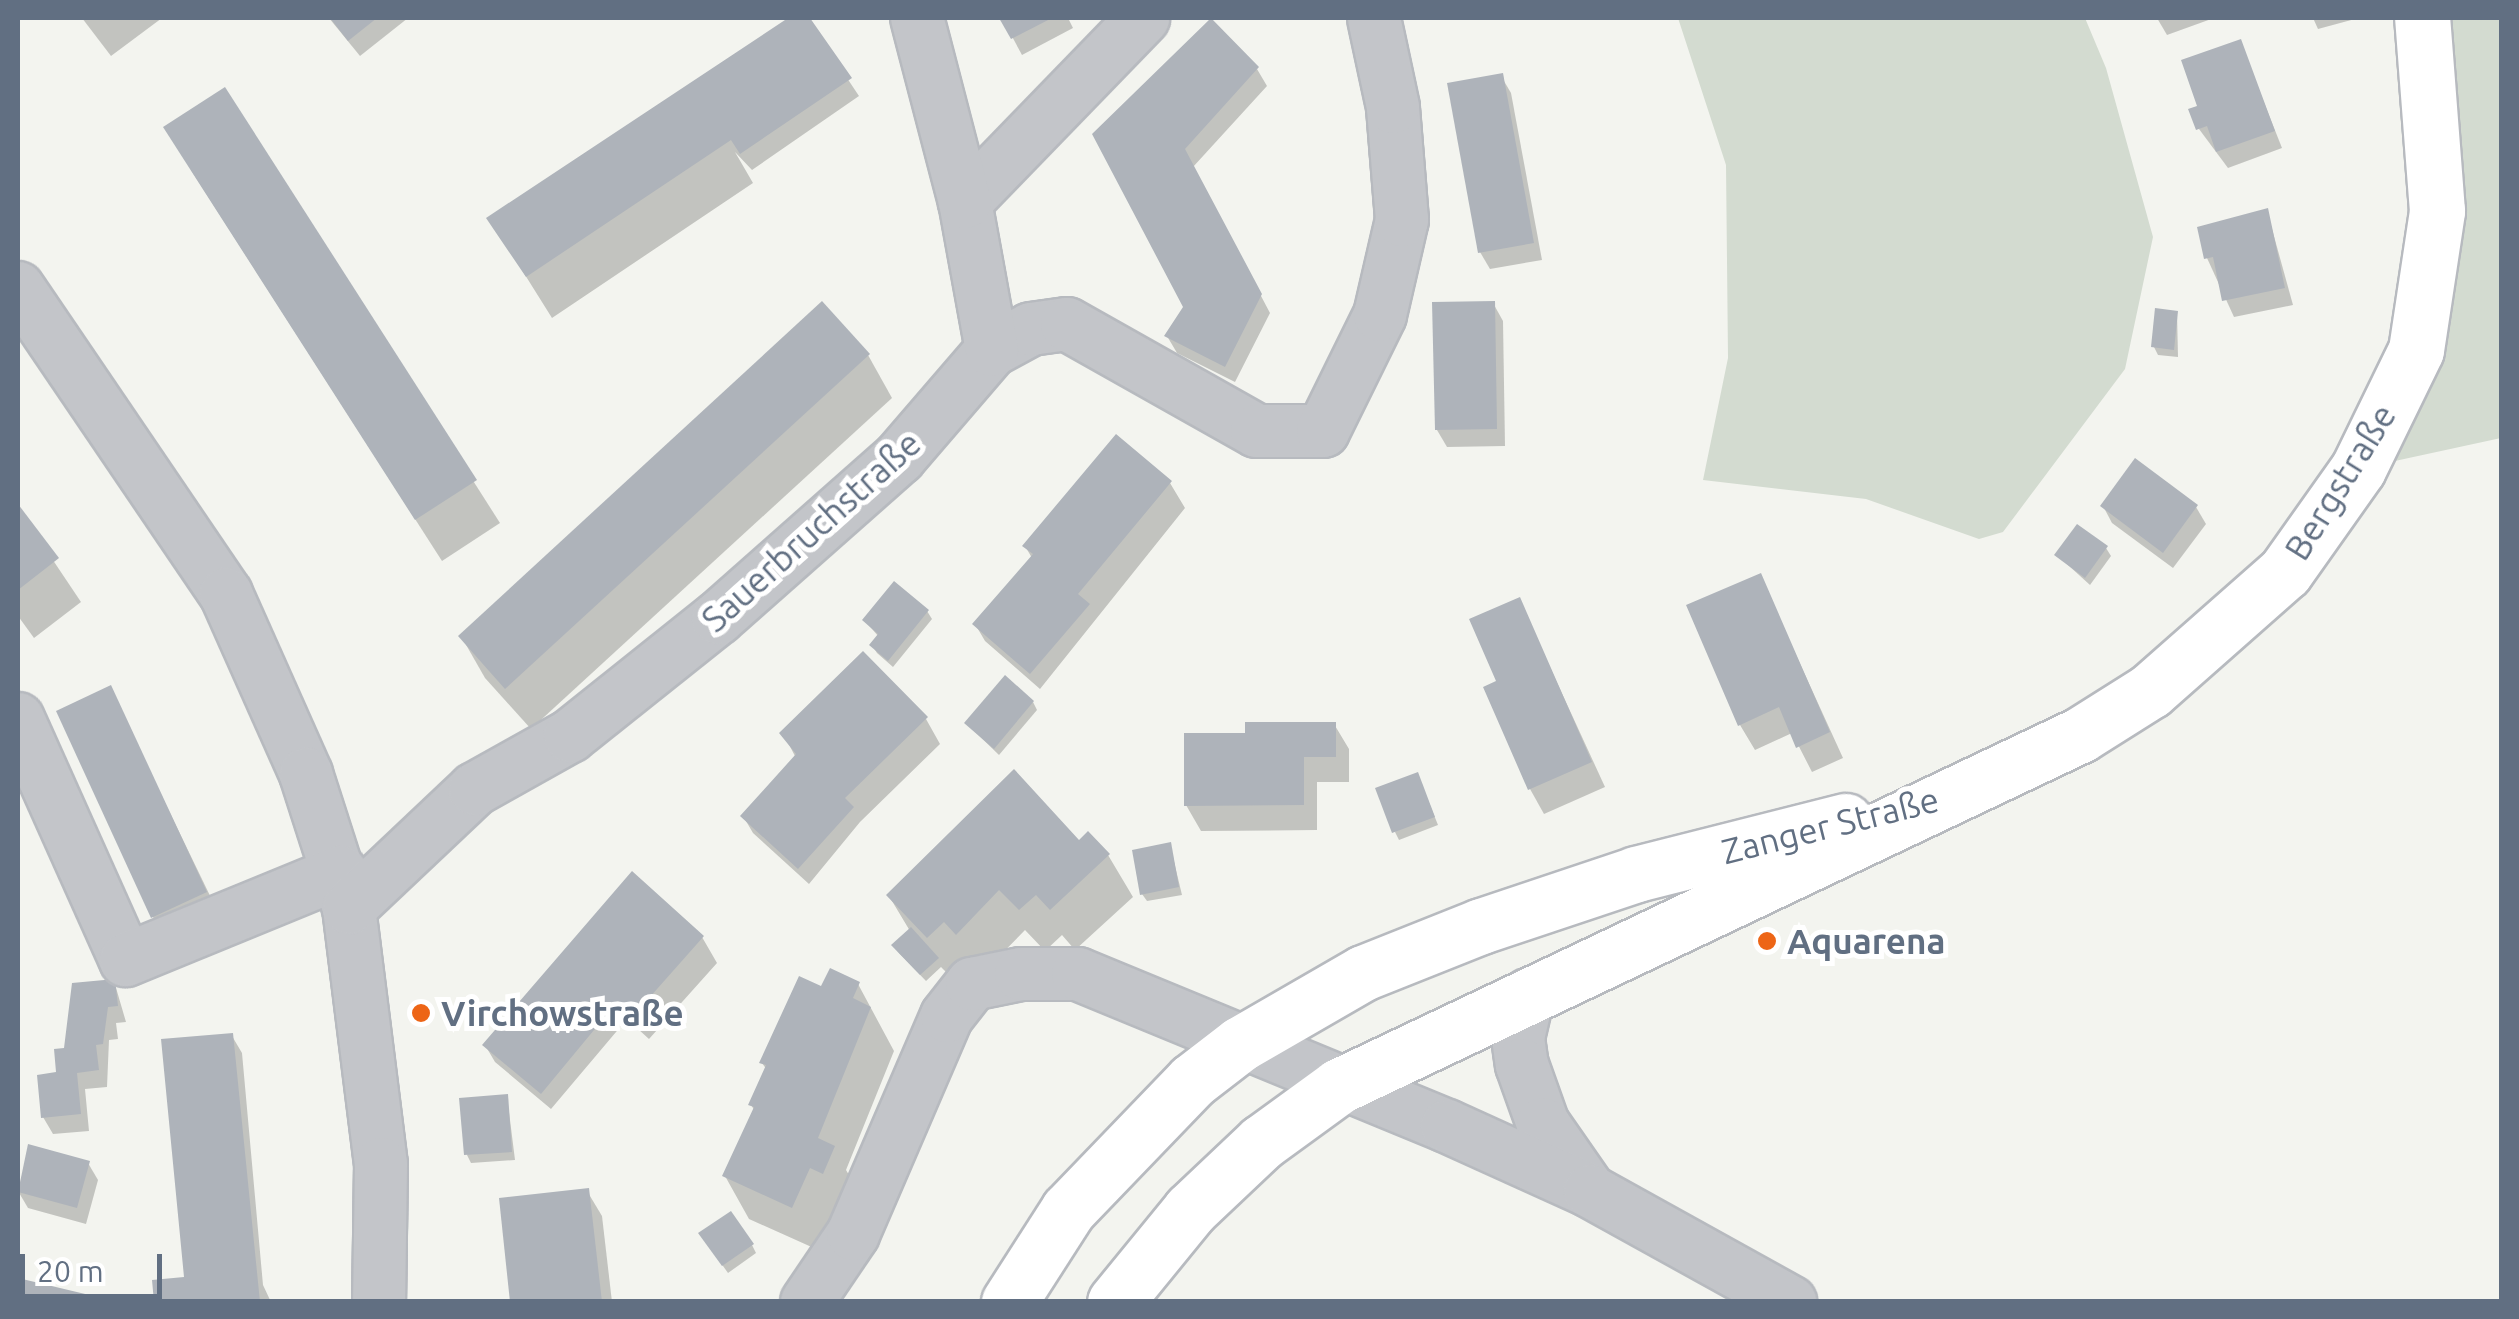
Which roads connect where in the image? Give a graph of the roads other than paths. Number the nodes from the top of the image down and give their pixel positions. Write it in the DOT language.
graph roads {
  1 [pos="917,18"];
  2 [pos="1143,18"];
  3 [pos="1374,18"];
  4 [pos="2422,18"];
  5 [pos="965,202"];
  6 [pos="18,288"];
  7 [pos="992,350"];
  8 [pos="18,719"];
  9 [pos="1974,789"];
  10 [pos="345,890"];
  11 [pos="1528,996"];
  12 [pos="1240,1044"];
  13 [pos="1339,1086"];
  14 [pos="1590,1191"];
  15 [pos="380,1302"];
  16 [pos="807,1302"];
  17 [pos="1009,1302"];
  18 [pos="1115,1302"];
  19 [pos="1790,1302"];
  1 -- 5 [label="street"];
  2 -- 5 [label="street"];
  3 -- 7 [label="street"];
  4 -- 9 [label="street, Bergstraße"];
  5 -- 7 [label="street"];
  6 -- 10 [label="street"];
  7 -- 10 [label="street, Sauerbruchstraße"];
  8 -- 10 [label="street"];
  9 -- 11 [label="street, Zanger Straße"];
  9 -- 12 [label="street, Zanger Straße"];
  10 -- 15 [label="street"];
  11 -- 13 [label="street, Zanger Straße"];
  11 -- 14 [label="street"];
  12 -- 13 [label="street"];
  12 -- 16 [label="street"];
  12 -- 17 [label="street, Zanger Straße"];
  13 -- 14 [label="street"];
  13 -- 18 [label="street, Zanger Straße"];
  14 -- 19 [label="street"];
}
